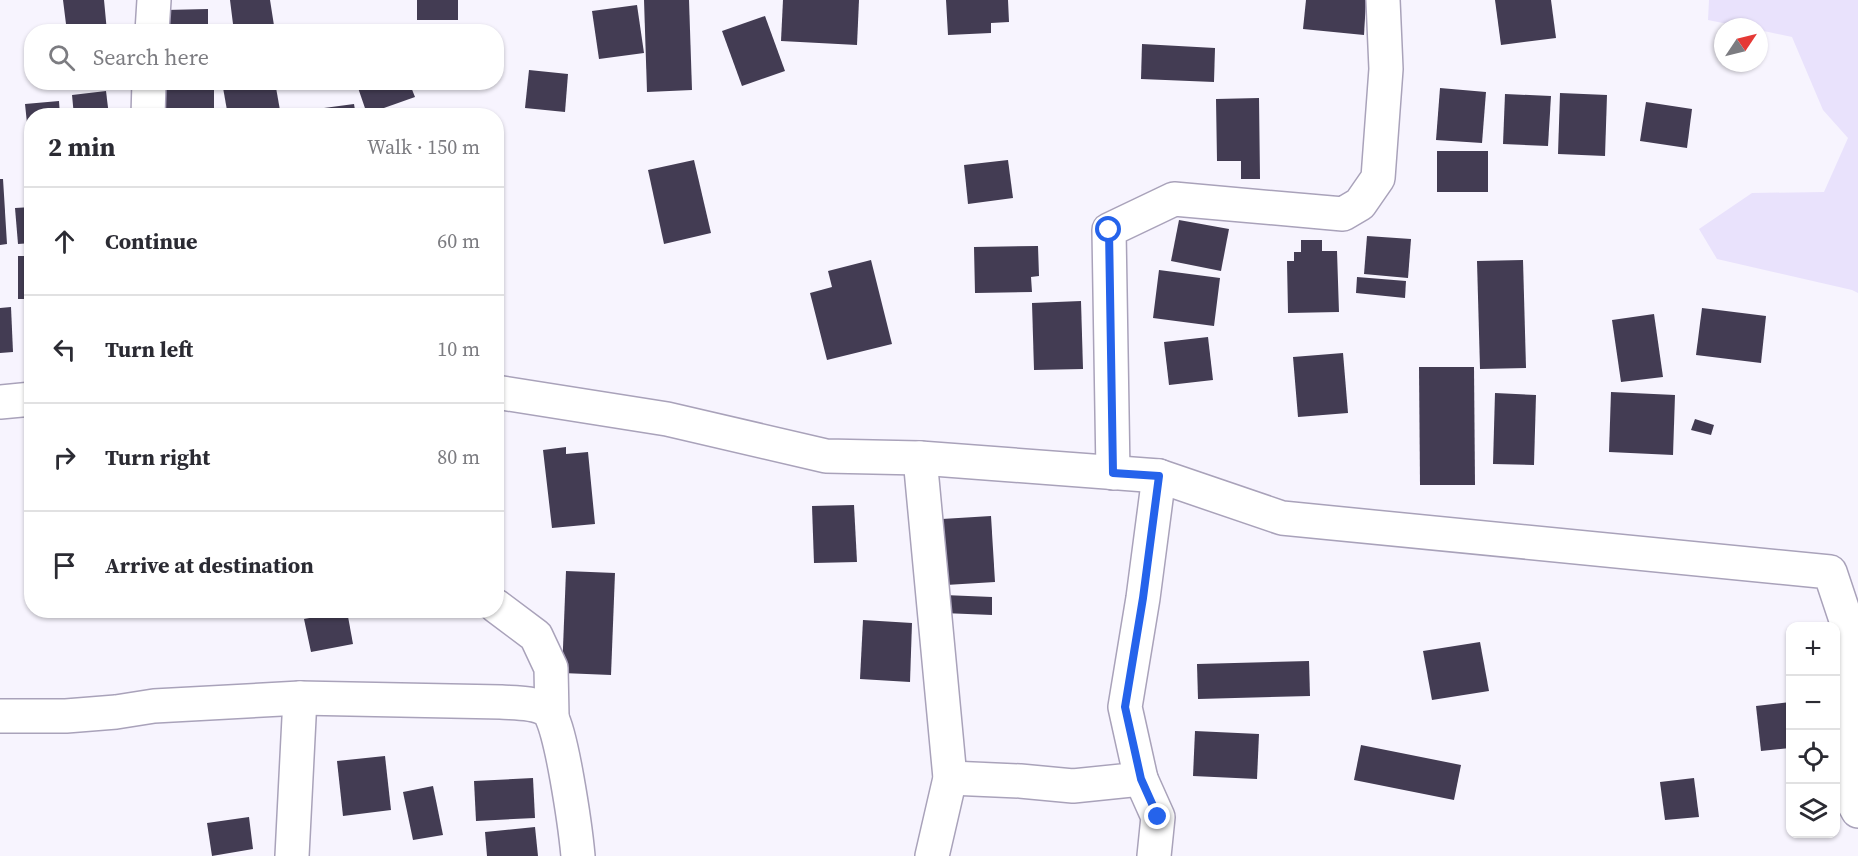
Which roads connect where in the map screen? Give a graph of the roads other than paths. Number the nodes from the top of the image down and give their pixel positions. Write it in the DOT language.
graph roads {
  1 [pos="154,0"];
  2 [pos="1383,0"];
  3 [pos="152,24"];
  4 [pos="149,90"];
  5 [pos="148,108"];
  6 [pos="504,393"];
  7 [pos="24,400"];
  8 [pos="0,402"];
  9 [pos="920,458"];
  10 [pos="1113,473"];
  11 [pos="1159,476"];
  12 [pos="1844,574"];
  13 [pos="504,612"];
  14 [pos="300,699"];
  15 [pos="0,716"];
  16 [pos="552,716"];
  17 [pos="950,778"];
  18 [pos="1141,779"];
  19 [pos="1858,811"];
  20 [pos="292,856"];
  21 [pos="578,856"];
  22 [pos="932,856"];
  23 [pos="1154,856"];
  1 -- 3 [label="street"];
  2 -- 10 [label="street"];
  4 -- 5 [label="street"];
  6 -- 9 [label="street"];
  7 -- 8 [label="street"];
  9 -- 10 [label="street"];
  9 -- 17 [label="street"];
  10 -- 11 [label="street"];
  11 -- 12 [label="street"];
  11 -- 18 [label="street"];
  12 -- 19 [label="street"];
  13 -- 16 [label="street"];
  14 -- 15 [label="street"];
  14 -- 16 [label="street"];
  14 -- 20 [label="street"];
  16 -- 21 [label="street"];
  17 -- 18 [label="street"];
  17 -- 22 [label="street"];
  18 -- 23 [label="street"];
}
